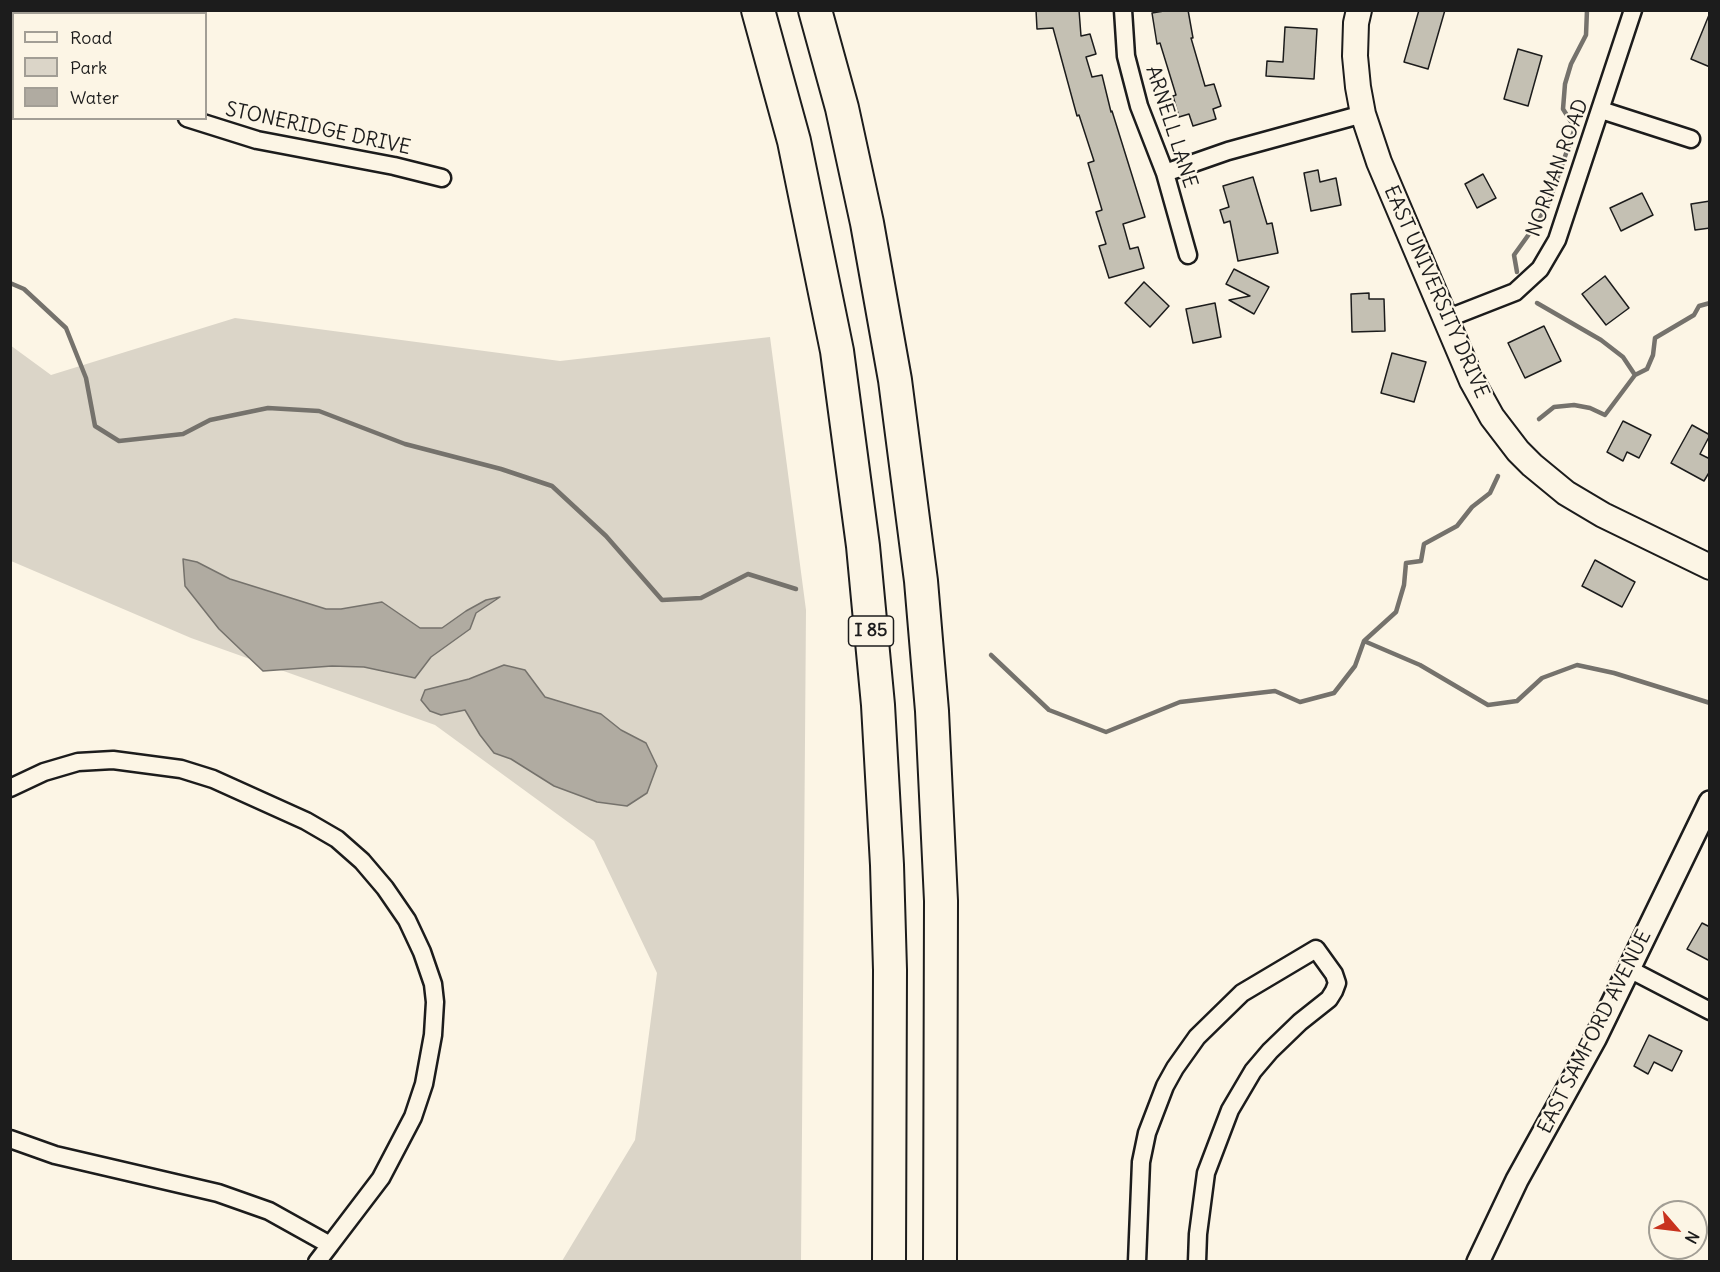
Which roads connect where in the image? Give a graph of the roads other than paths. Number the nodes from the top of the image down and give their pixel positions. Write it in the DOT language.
graph roads {
  1 [pos="758,10"];
  2 [pos="816,10"];
  3 [pos="1123,10"];
  4 [pos="1359,10"];
  5 [pos="1633,10"];
  6 [pos="1601,110"];
  7 [pos="1363,114"];
  8 [pos="193,120"];
  9 [pos="1691,139"];
  10 [pos="1165,172"];
  11 [pos="442,178"];
  12 [pos="1188,255"];
  13 [pos="1446,319"];
  14 [pos="1710,567"];
  15 [pos="10,788"];
  16 [pos="1710,802"];
  17 [pos="1629,969"];
  18 [pos="1710,1011"];
  19 [pos="10,1139"];
  20 [pos="330,1245"];
  21 [pos="317,1262"];
  22 [pos="889,1262"];
  23 [pos="940,1262"];
  24 [pos="1137,1262"];
  25 [pos="1197,1262"];
  26 [pos="1478,1262"];
  1 -- 22 [label="highway, I 85"];
  2 -- 23 [label="highway"];
  3 -- 10 [label="street, ARNELL LANE"];
  4 -- 7 [label="main road, EAST UNIVERSITY DRIVE"];
  5 -- 6 [label="street, NORMAN ROAD"];
  6 -- 9 [label="street"];
  6 -- 13 [label="street, NORMAN ROAD"];
  7 -- 10 [label="street"];
  7 -- 13 [label="main road, EAST UNIVERSITY DRIVE"];
  8 -- 11 [label="street, STONERIDGE DRIVE"];
  10 -- 12 [label="street, ARNELL LANE"];
  13 -- 14 [label="main road, EAST UNIVERSITY DRIVE"];
  15 -- 20 [label="street"];
  16 -- 17 [label="street, EAST SAMFORD AVENUE"];
  17 -- 18 [label="street"];
  17 -- 26 [label="street, EAST SAMFORD AVENUE"];
  19 -- 20 [label="street"];
  20 -- 21 [label="street"];
  24 -- 25 [label="street"];
}
